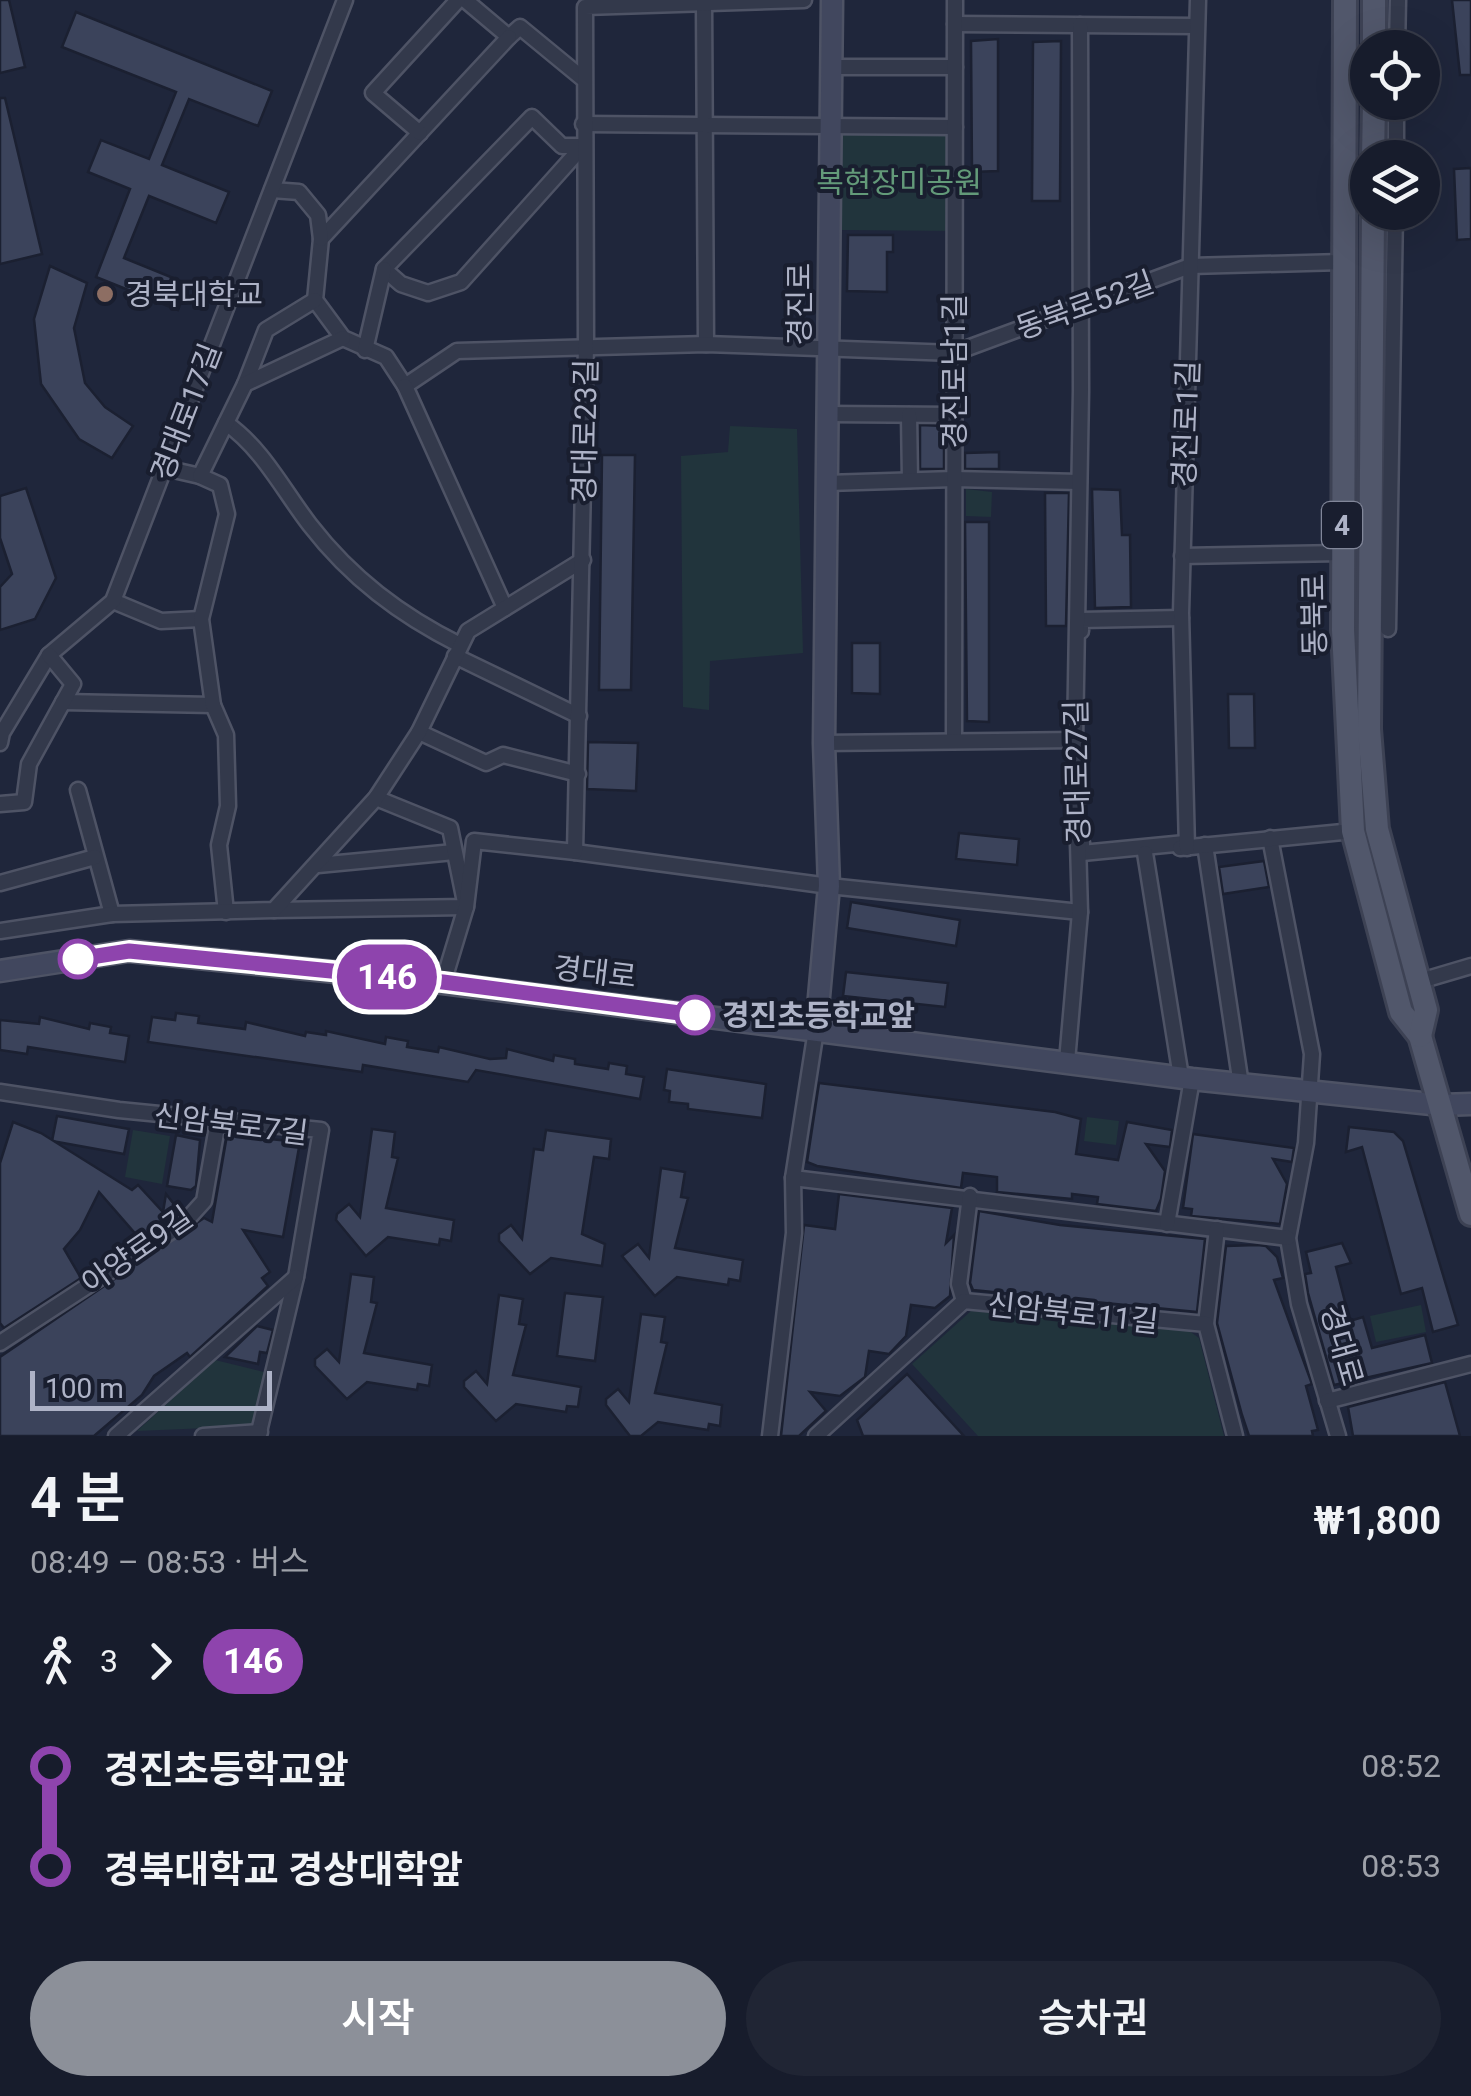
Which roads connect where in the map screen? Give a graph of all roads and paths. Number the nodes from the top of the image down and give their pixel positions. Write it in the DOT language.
graph roads {
  1 [pos="345,0"];
  2 [pos="462,0"];
  3 [pos="804,0"];
  4 [pos="832,0"];
  5 [pos="955,0"];
  6 [pos="1198,0"];
  7 [pos="1345,0"];
  8 [pos="1374,0"];
  9 [pos="1398,0"];
  10 [pos="632,2"];
  11 [pos="704,2"];
  12 [pos="583,4"];
  13 [pos="955,24"];
  14 [pos="1080,25"];
  15 [pos="1196,26"];
  16 [pos="1374,30"];
  17 [pos="1397,30"];
  18 [pos="509,37"];
  19 [pos="832,67"];
  20 [pos="955,67"];
  21 [pos="582,78"];
  22 [pos="583,124"];
  23 [pos="705,125"];
  24 [pos="831,126"];
  25 [pos="955,127"];
  26 [pos="420,132"];
  27 [pos="583,146"];
  28 [pos="272,190"];
  29 [pos="1372,230"];
  30 [pos="1395,230"];
  31 [pos="321,239"];
  32 [pos="1342,262"];
  33 [pos="1190,266"];
  34 [pos="384,269"];
  35 [pos="315,300"];
  36 [pos="1081,307"];
  37 [pos="343,338"];
  38 [pos="706,344"];
  39 [pos="586,346"];
  40 [pos="365,350"];
  41 [pos="829,352"];
  42 [pos="954,353"];
  43 [pos="244,384"];
  44 [pos="405,386"];
  45 [pos="828,414"];
  46 [pos="909,415"];
  47 [pos="954,416"];
  48 [pos="226,423"];
  49 [pos="165,468"];
  50 [pos="200,476"];
  51 [pos="954,479"];
  52 [pos="910,480"];
  53 [pos="1078,482"];
  54 [pos="827,483"];
  55 [pos="1342,553"];
  56 [pos="1182,556"];
  57 [pos="582,560"];
  58 [pos="113,601"];
  59 [pos="505,608"];
  60 [pos="1180,615"];
  61 [pos="1076,616"];
  62 [pos="201,619"];
  63 [pos="1388,629"];
  64 [pos="457,651"];
  65 [pos="49,655"];
  66 [pos="63,702"];
  67 [pos="213,705"];
  68 [pos="579,716"];
  69 [pos="420,732"];
  70 [pos="1075,740"];
  71 [pos="954,741"];
  72 [pos="0,743"];
  73 [pos="824,743"];
  74 [pos="578,774"];
  75 [pos="78,790"];
  76 [pos="376,798"];
  77 [pos="0,804"];
  78 [pos="1353,831"];
  79 [pos="1270,838"];
  80 [pos="1185,846"];
  81 [pos="1205,846"];
  82 [pos="454,852"];
  83 [pos="576,852"];
  84 [pos="1144,853"];
  85 [pos="95,857"];
  86 [pos="1078,861"];
  87 [pos="318,865"];
  88 [pos="0,883"];
  89 [pos="829,886"];
  90 [pos="466,907"];
  91 [pos="274,910"];
  92 [pos="226,912"];
  93 [pos="1080,912"];
  94 [pos="112,914"];
  95 [pos="0,931"];
  96 [pos="1471,966"];
  97 [pos="0,972"];
  98 [pos="443,982"];
  99 [pos="1416,982"];
  100 [pos="816,1030"];
  101 [pos="1420,1036"];
  102 [pos="1067,1061"];
  103 [pos="1186,1078"];
  104 [pos="1241,1085"];
  105 [pos="0,1092"];
  106 [pos="1311,1092"];
  107 [pos="1471,1104"];
  108 [pos="1441,1105"];
  109 [pos="218,1121"];
  110 [pos="794,1178"];
  111 [pos="970,1196"];
  112 [pos="1471,1214"];
  113 [pos="1167,1224"];
  114 [pos="1218,1230"];
  115 [pos="1288,1238"];
  116 [pos="296,1277"];
  117 [pos="964,1302"];
  118 [pos="1206,1324"];
  119 [pos="0,1343"];
  120 [pos="1471,1364"];
  121 [pos="1327,1401"];
  122 [pos="259,1434"];
  123 [pos="116,1436"];
  124 [pos="202,1436"];
  125 [pos="770,1436"];
  126 [pos="816,1436"];
  127 [pos="1235,1436"];
  128 [pos="1338,1436"];
  1 -- 28 [label="street, 경대로17길"];
  2 -- 18 [label="street"];
  2 -- 26 [label="street"];
  3 -- 11 [label="street, 경대로23길"];
  4 -- 19 [label="main road, 경진로"];
  5 -- 13 [label="street, 경진로남1길"];
  6 -- 15 [label="street, 경진로1길"];
  7 -- 32 [label="main road, 동북로 / 4"];
  8 -- 16 [label="main road"];
  9 -- 17 [label="street"];
  10 -- 11 [label="street, 경대로23길"];
  10 -- 12 [label="street, 경대로23길"];
  11 -- 23 [label="street"];
  12 -- 21 [label="street, 경대로23길"];
  13 -- 14 [label="street"];
  13 -- 20 [label="street, 경진로남1길"];
  14 -- 15 [label="street"];
  14 -- 36 [label="street, 경대로27길"];
  15 -- 33 [label="street, 경진로1길"];
  18 -- 21 [label="street"];
  18 -- 26 [label="street"];
  19 -- 20 [label="street"];
  19 -- 24 [label="main road, 경진로"];
  20 -- 25 [label="street, 경진로남1길"];
  21 -- 22 [label="street, 경대로23길"];
  22 -- 23 [label="street"];
  22 -- 27 [label="street, 경대로23길"];
  23 -- 24 [label="street"];
  23 -- 38 [label="street"];
  24 -- 25 [label="street"];
  24 -- 41 [label="main road, 경진로"];
  25 -- 42 [label="street, 경진로남1길"];
  26 -- 31 [label="street"];
  27 -- 34 [label="street"];
  27 -- 34 [label="street"];
  27 -- 39 [label="street, 경대로23길"];
  28 -- 31 [label="street"];
  28 -- 49 [label="street, 경대로17길"];
  29 -- 99 [label="main road, 동북로 / 4"];
  30 -- 63 [label="street"];
  31 -- 35 [label="street"];
  32 -- 33 [label="street, 동북로52길"];
  32 -- 55 [label="main road, 동북로 / 4"];
  33 -- 36 [label="street, 동북로52길"];
  33 -- 56 [label="street, 경진로1길"];
  34 -- 40 [label="street"];
  35 -- 37 [label="street"];
  35 -- 43 [label="street"];
  36 -- 42 [label="street, 동북로52길"];
  36 -- 53 [label="street, 경대로27길"];
  37 -- 40 [label="street"];
  37 -- 43 [label="street"];
  38 -- 39 [label="street, 동북로52길"];
  38 -- 41 [label="street, 동북로52길"];
  39 -- 44 [label="street, 동북로52길"];
  39 -- 57 [label="street, 경대로23길"];
  40 -- 44 [label="street"];
  41 -- 42 [label="street, 동북로52길"];
  41 -- 45 [label="main road, 경진로"];
  42 -- 47 [label="street, 경진로남1길"];
  43 -- 48 [label="street"];
  44 -- 59 [label="street"];
  45 -- 46 [label="street"];
  45 -- 54 [label="main road, 경진로"];
  46 -- 47 [label="street"];
  46 -- 52 [label="street"];
  47 -- 51 [label="street, 경진로남1길"];
  48 -- 50 [label="street"];
  48 -- 64 [label="street"];
  49 -- 50 [label="street"];
  49 -- 58 [label="street, 경대로17길"];
  50 -- 62 [label="street"];
  51 -- 52 [label="street"];
  51 -- 53 [label="street"];
  51 -- 71 [label="street, 경진로남1길"];
  52 -- 54 [label="street"];
  53 -- 61 [label="street, 경대로27길"];
  54 -- 73 [label="main road, 경진로"];
  55 -- 56 [label="street"];
  55 -- 78 [label="main road, 동북로 / 4"];
  56 -- 60 [label="street, 경진로1길"];
  57 -- 59 [label="street"];
  57 -- 68 [label="street, 경대로23길"];
  58 -- 62 [label="street"];
  58 -- 65 [label="street, 경대로17길"];
  59 -- 64 [label="street"];
  60 -- 61 [label="street"];
  60 -- 80 [label="street, 경진로1길"];
  60 -- 80 [label="street"];
  61 -- 70 [label="street, 경대로27길"];
  62 -- 67 [label="street"];
  64 -- 68 [label="street"];
  64 -- 69 [label="street"];
  65 -- 66 [label="street"];
  65 -- 72 [label="street, 경대로17길"];
  66 -- 67 [label="street"];
  66 -- 77 [label="street"];
  67 -- 92 [label="street"];
  68 -- 74 [label="street, 경대로23길"];
  69 -- 74 [label="street"];
  69 -- 76 [label="street"];
  70 -- 71 [label="street"];
  70 -- 86 [label="street, 경대로27길"];
  71 -- 73 [label="street"];
  73 -- 89 [label="main road, 경진로"];
  74 -- 83 [label="street, 경대로23길"];
  75 -- 85 [label="street"];
  76 -- 82 [label="street"];
  76 -- 87 [label="street"];
  78 -- 79 [label="street"];
  78 -- 101 [label="main road, 동북로 / 4"];
  79 -- 81 [label="street"];
  79 -- 106 [label="street, 경대로"];
  80 -- 81 [label="street"];
  80 -- 84 [label="street"];
  81 -- 104 [label="street"];
  82 -- 87 [label="street"];
  82 -- 90 [label="street"];
  83 -- 89 [label="street"];
  83 -- 90 [label="street"];
  84 -- 86 [label="street"];
  84 -- 103 [label="street"];
  85 -- 88 [label="street"];
  85 -- 94 [label="street"];
  86 -- 93 [label="street, 경대로27길"];
  87 -- 91 [label="street"];
  89 -- 93 [label="street"];
  89 -- 100 [label="main road, 경진로"];
  90 -- 91 [label="street"];
  90 -- 98 [label="street"];
  91 -- 92 [label="street"];
  92 -- 94 [label="street"];
  93 -- 102 [label="street, 경대로27길"];
  94 -- 95 [label="street"];
  96 -- 99 [label="street"];
  97 -- 98 [label="main road, 경대로"];
  98 -- 100 [label="main road, 경대로"];
  99 -- 101 [label="main road, 동북로 / 4"];
  100 -- 102 [label="main road, 경대로"];
  100 -- 110 [label="street"];
  101 -- 108 [label="main road, 동북로 / 4"];
  102 -- 103 [label="main road, 경대로"];
  103 -- 104 [label="main road, 경대로"];
  103 -- 113 [label="street"];
  104 -- 106 [label="main road, 경대로"];
  105 -- 109 [label="street, 신암북로7길"];
  106 -- 108 [label="main road, 경대로"];
  106 -- 115 [label="street, 경대로"];
  107 -- 108 [label="main road, 경대로"];
  108 -- 112 [label="main road, 동북로 / 4"];
  109 -- 116 [label="street, 신암북로7길"];
  109 -- 119 [label="street, 아양로9길"];
  110 -- 111 [label="street"];
  110 -- 125 [label="street"];
  111 -- 113 [label="street"];
  111 -- 117 [label="street"];
  113 -- 114 [label="street"];
  114 -- 115 [label="street"];
  114 -- 118 [label="street"];
  115 -- 121 [label="street, 경대로"];
  116 -- 122 [label="street, 신암북로7길"];
  116 -- 123 [label="street"];
  117 -- 118 [label="street, 신암북로11길"];
  117 -- 126 [label="street, 신암북로11길"];
  118 -- 127 [label="street"];
  120 -- 121 [label="street"];
  121 -- 128 [label="street, 경대로"];
  122 -- 124 [label="street, 신암북로7길"];
}
